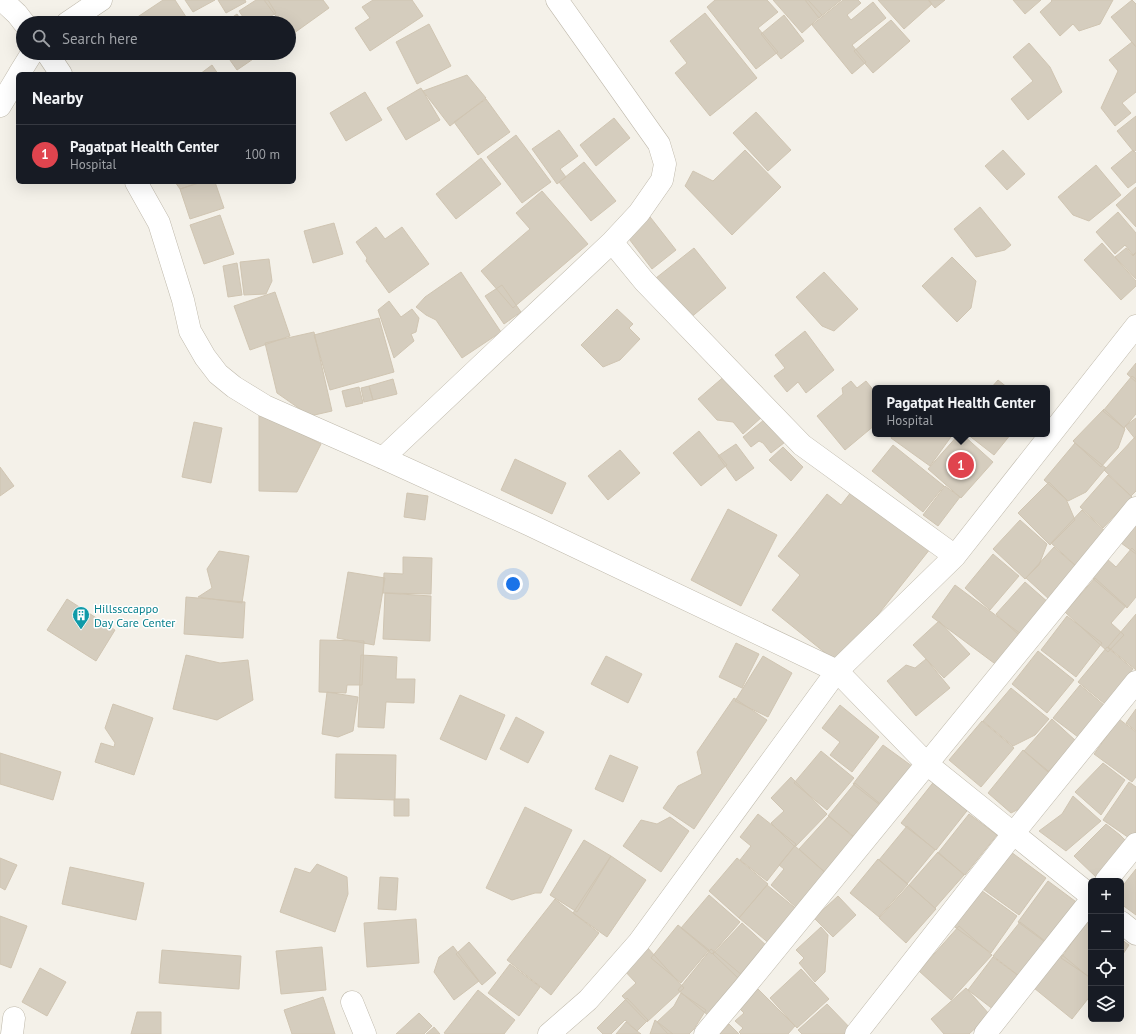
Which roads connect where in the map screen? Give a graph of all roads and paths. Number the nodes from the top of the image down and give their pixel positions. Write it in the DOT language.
graph roads {
  1 [pos="2,0"];
  2 [pos="101,0"];
  3 [pos="557,0"];
  4 [pos="19,16"];
  5 [pos="77,16"];
  6 [pos="28,60"];
  7 [pos="52,60"];
  8 [pos="21,72"];
  9 [pos="60,72"];
  10 [pos="16,80"];
  11 [pos="0,106"];
  12 [pos="137,184"];
  13 [pos="612,242"];
  14 [pos="1136,326"];
  15 [pos="1050,435"];
  16 [pos="1049,437"];
  17 [pos="383,458"];
  18 [pos="1136,508"];
  19 [pos="955,556"];
  20 [pos="837,671"];
  21 [pos="1136,682"];
  22 [pos="927,764"];
  23 [pos="1013,834"];
  24 [pos="1136,844"];
  25 [pos="1108,878"];
  26 [pos="1088,894"];
  27 [pos="1088,904"];
  28 [pos="1124,924"];
  29 [pos="1136,934"];
  30 [pos="352,1002"];
  31 [pos="365,1034"];
  32 [pos="550,1034"];
  33 [pos="705,1034"];
  34 [pos="856,1034"];
  35 [pos="985,1034"];
  1 -- 4 [label="street"];
  2 -- 5 [label="street"];
  3 -- 13 [label="street"];
  6 -- 8 [label="street"];
  7 -- 9 [label="street"];
  10 -- 11 [label="street"];
  12 -- 17 [label="street"];
  13 -- 17 [label="street"];
  13 -- 19 [label="street"];
  14 -- 15 [label="street"];
  16 -- 19 [label="street"];
  17 -- 20 [label="street"];
  18 -- 22 [label="street"];
  19 -- 20 [label="street"];
  20 -- 22 [label="street"];
  20 -- 32 [label="street"];
  21 -- 23 [label="street"];
  22 -- 23 [label="street"];
  22 -- 33 [label="street"];
  23 -- 26 [label="street"];
  23 -- 34 [label="street"];
  24 -- 25 [label="street"];
  27 -- 35 [label="street"];
  28 -- 29 [label="street"];
  30 -- 31 [label="street"];
}
